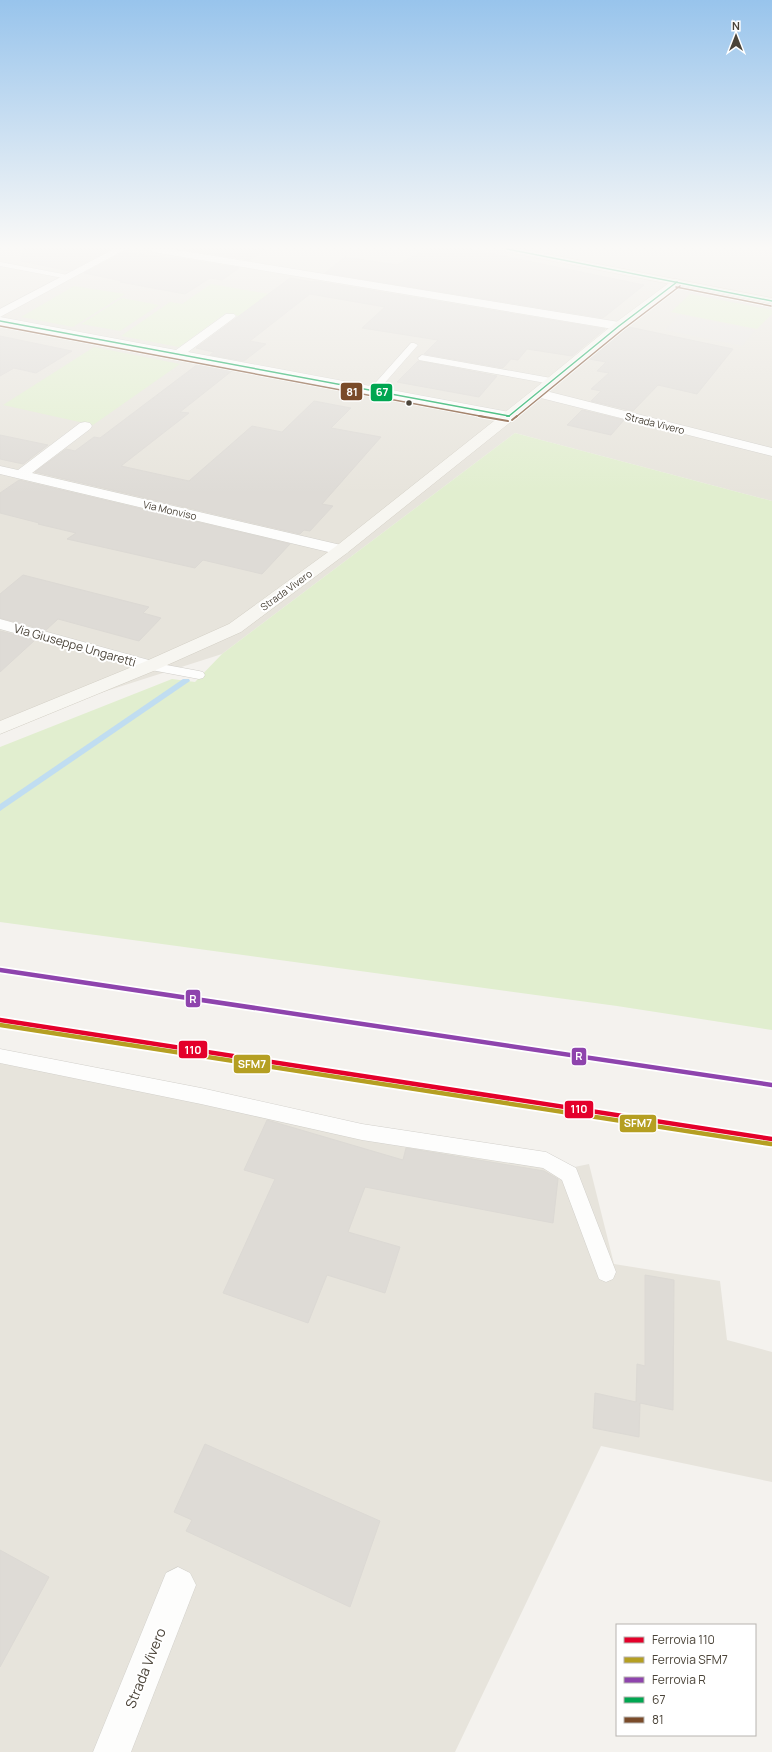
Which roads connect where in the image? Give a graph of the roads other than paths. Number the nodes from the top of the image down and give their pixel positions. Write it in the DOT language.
graph roads {
  1 [pos="51,331"];
  2 [pos="210,331"];
  3 [pos="613,331"];
  4 [pos="414,345"];
  5 [pos="177,355"];
  6 [pos="422,358"];
  7 [pos="551,381"];
  8 [pos="372,392"];
  9 [pos="538,393"];
  10 [pos="509,416"];
  11 [pos="85,426"];
  12 [pos="772,452"];
  13 [pos="0,470"];
  14 [pos="20,475"];
  15 [pos="341,550"];
  16 [pos="0,624"];
  17 [pos="150,666"];
  18 [pos="199,675"];
  19 [pos="0,728"];
  20 [pos="0,1056"];
  21 [pos="606,1272"];
  22 [pos="178,1585"];
  23 [pos="112,1752"];
  1 -- 5 [label="street"];
  2 -- 5 [label="street"];
  3 -- 7 [label="street, Strada Vivero"];
  4 -- 8 [label="lane"];
  5 -- 8 [label="street"];
  6 -- 7 [label="lane"];
  7 -- 9 [label="street, Strada Vivero"];
  8 -- 10 [label="street"];
  9 -- 10 [label="street, Strada Vivero"];
  9 -- 12 [label="street, Strada Vivero"];
  10 -- 15 [label="street, Strada Vivero"];
  11 -- 14 [label="street"];
  13 -- 14 [label="street, Via Monviso"];
  14 -- 15 [label="street, Via Monviso"];
  15 -- 17 [label="street, Strada Vivero"];
  16 -- 17 [label="street, Via Giuseppe Ungaretti"];
  17 -- 18 [label="lane"];
  17 -- 19 [label="street, Strada Vivero"];
  20 -- 21 [label="lane"];
  22 -- 23 [label="street, Strada Vivero"];
}
